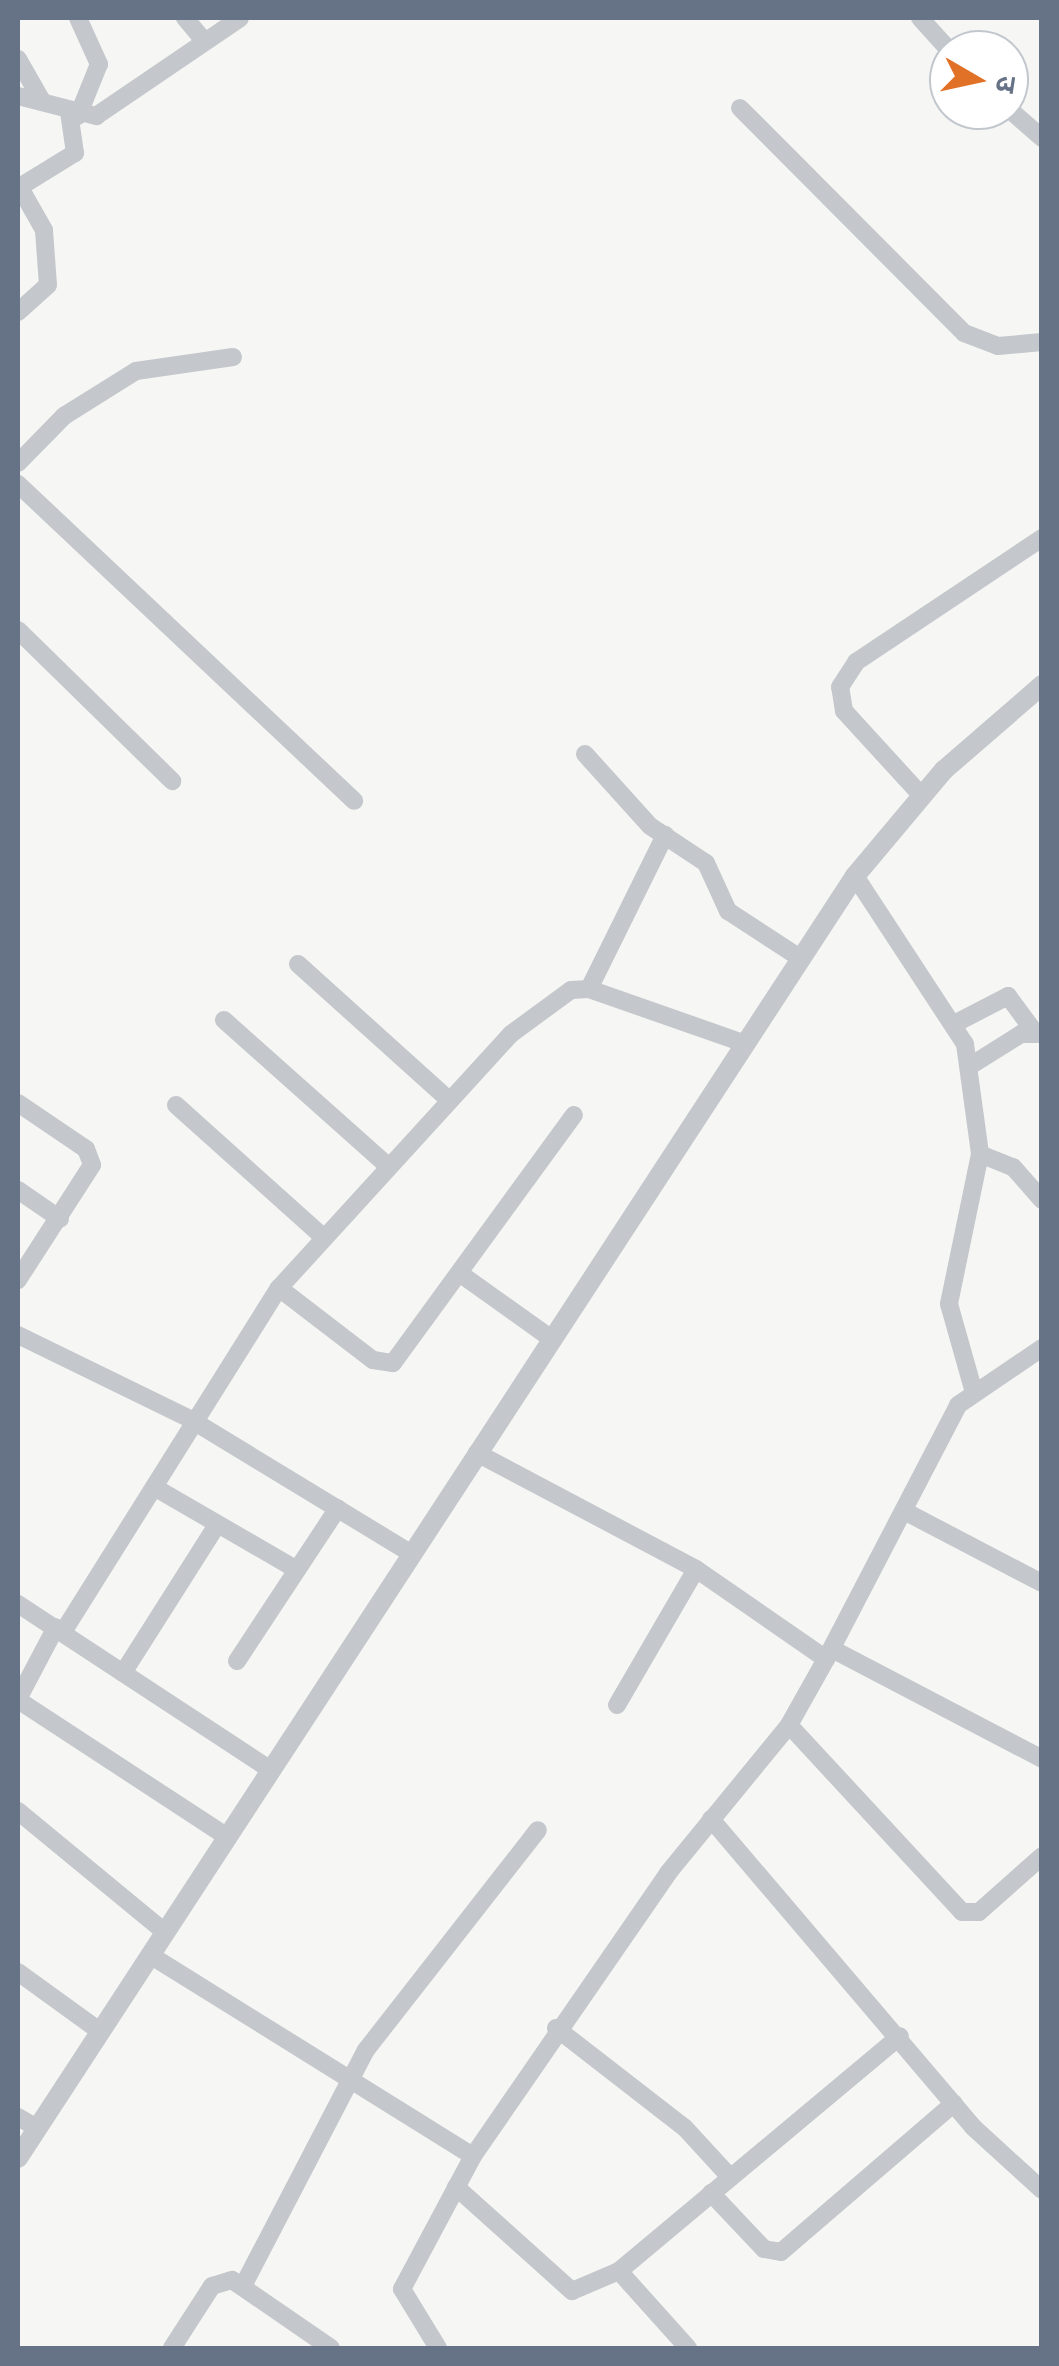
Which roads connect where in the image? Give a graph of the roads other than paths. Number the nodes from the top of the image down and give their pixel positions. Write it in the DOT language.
graph roads {
  1 [pos="78,18"];
  2 [pos="185,18"];
  3 [pos="240,18"];
  4 [pos="204,41"];
  5 [pos="18,59"];
  6 [pos="18,96"];
  7 [pos="42,101"];
  8 [pos="740,108"];
  9 [pos="73,114"];
  10 [pos="18,187"];
  11 [pos="18,312"];
  12 [pos="1042,342"];
  13 [pos="233,357"];
  14 [pos="18,464"];
  15 [pos="18,484"];
  16 [pos="1042,538"];
  17 [pos="18,630"];
  18 [pos="1042,686"];
  19 [pos="585,754"];
  20 [pos="172,781"];
  21 [pos="921,795"];
  22 [pos="354,801"];
  23 [pos="665,835"];
  24 [pos="854,876"];
  25 [pos="800,958"];
  26 [pos="298,964"];
  27 [pos="589,990"];
  28 [pos="224,1020"];
  29 [pos="954,1024"];
  30 [pos="1038,1034"];
  31 [pos="743,1044"];
  32 [pos="970,1066"];
  33 [pos="447,1098"];
  34 [pos="18,1102"];
  35 [pos="176,1105"];
  36 [pos="574,1115"];
  37 [pos="980,1154"];
  38 [pos="387,1165"];
  39 [pos="18,1190"];
  40 [pos="1042,1200"];
  41 [pos="60,1219"];
  42 [pos="322,1236"];
  43 [pos="462,1275"];
  44 [pos="18,1280"];
  45 [pos="279,1288"];
  46 [pos="18,1335"];
  47 [pos="549,1337"];
  48 [pos="1042,1348"];
  49 [pos="973,1389"];
  50 [pos="196,1422"];
  51 [pos="478,1453"];
  52 [pos="154,1488"];
  53 [pos="338,1508"];
  54 [pos="906,1512"];
  55 [pos="217,1525"];
  56 [pos="412,1554"];
  57 [pos="696,1569"];
  58 [pos="296,1570"];
  59 [pos="1042,1584"];
  60 [pos="18,1604"];
  61 [pos="60,1630"];
  62 [pos="829,1654"];
  63 [pos="237,1661"];
  64 [pos="124,1673"];
  65 [pos="18,1700"];
  66 [pos="617,1705"];
  67 [pos="789,1725"];
  68 [pos="1042,1760"];
  69 [pos="271,1770"];
  70 [pos="18,1811"];
  71 [pos="712,1818"];
  72 [pos="538,1830"];
  73 [pos="227,1837"];
  74 [pos="1042,1856"];
  75 [pos="165,1932"];
  76 [pos="150,1955"];
  77 [pos="18,1972"];
  78 [pos="556,2028"];
  79 [pos="101,2032"];
  80 [pos="900,2036"];
  81 [pos="348,2080"];
  82 [pos="954,2103"];
  83 [pos="18,2117"];
  84 [pos="37,2128"];
  85 [pos="473,2156"];
  86 [pos="18,2158"];
  87 [pos="730,2177"];
  88 [pos="456,2187"];
  89 [pos="1042,2190"];
  90 [pos="711,2193"];
  91 [pos="619,2270"];
  92 [pos="243,2286"];
  93 [pos="172,2348"];
  94 [pos="331,2348"];
  95 [pos="438,2348"];
  96 [pos="688,2348"];
  1 -- 9 [label="street"];
  2 -- 4 [label="street"];
  3 -- 4 [label="street"];
  4 -- 9 [label="street"];
  5 -- 7 [label="street"];
  6 -- 7 [label="street"];
  7 -- 9 [label="street"];
  8 -- 12 [label="street"];
  9 -- 10 [label="street"];
  10 -- 11 [label="street"];
  13 -- 14 [label="street"];
  15 -- 22 [label="street"];
  16 -- 21 [label="street"];
  17 -- 20 [label="street"];
  18 -- 21 [label="street"];
  19 -- 23 [label="street"];
  21 -- 24 [label="street"];
  23 -- 25 [label="street"];
  23 -- 27 [label="street"];
  24 -- 25 [label="street"];
  24 -- 29 [label="street"];
  25 -- 31 [label="street"];
  26 -- 33 [label="street"];
  27 -- 31 [label="street"];
  27 -- 33 [label="street"];
  28 -- 38 [label="street"];
  29 -- 30 [label="street"];
  29 -- 32 [label="street"];
  30 -- 32 [label="street"];
  31 -- 47 [label="street"];
  32 -- 37 [label="street"];
  33 -- 38 [label="street"];
  34 -- 41 [label="street"];
  35 -- 42 [label="street"];
  36 -- 43 [label="street"];
  37 -- 40 [label="street"];
  37 -- 49 [label="street"];
  38 -- 42 [label="street"];
  39 -- 41 [label="street"];
  41 -- 44 [label="street"];
  42 -- 45 [label="street"];
  43 -- 45 [label="street"];
  43 -- 47 [label="street"];
  45 -- 50 [label="street"];
  46 -- 50 [label="street"];
  47 -- 51 [label="street"];
  48 -- 49 [label="street"];
  49 -- 54 [label="street"];
  50 -- 52 [label="street"];
  50 -- 53 [label="street"];
  51 -- 56 [label="street"];
  51 -- 57 [label="street"];
  52 -- 55 [label="street"];
  52 -- 61 [label="street"];
  53 -- 56 [label="street"];
  53 -- 58 [label="street"];
  54 -- 59 [label="street"];
  54 -- 62 [label="street"];
  55 -- 58 [label="street"];
  55 -- 64 [label="street"];
  56 -- 69 [label="street"];
  57 -- 62 [label="street"];
  57 -- 66 [label="street"];
  58 -- 63 [label="street"];
  60 -- 61 [label="street"];
  61 -- 64 [label="street"];
  61 -- 65 [label="street"];
  62 -- 67 [label="street"];
  62 -- 68 [label="street"];
  64 -- 69 [label="street"];
  65 -- 73 [label="street"];
  67 -- 71 [label="street"];
  67 -- 74 [label="street"];
  69 -- 73 [label="street"];
  70 -- 75 [label="street"];
  71 -- 78 [label="street"];
  71 -- 80 [label="street"];
  72 -- 81 [label="street"];
  73 -- 75 [label="street"];
  75 -- 76 [label="street"];
  76 -- 79 [label="street"];
  76 -- 81 [label="street"];
  77 -- 79 [label="street"];
  78 -- 85 [label="street"];
  78 -- 87 [label="street"];
  79 -- 84 [label="street"];
  80 -- 82 [label="street"];
  80 -- 87 [label="street"];
  81 -- 85 [label="street"];
  81 -- 92 [label="street"];
  82 -- 89 [label="street"];
  82 -- 90 [label="street"];
  83 -- 84 [label="street"];
  84 -- 86 [label="street"];
  85 -- 88 [label="street"];
  87 -- 90 [label="street"];
  88 -- 91 [label="street"];
  88 -- 95 [label="street"];
  90 -- 91 [label="street"];
  91 -- 96 [label="street"];
  92 -- 93 [label="street"];
  92 -- 94 [label="street"];
}
